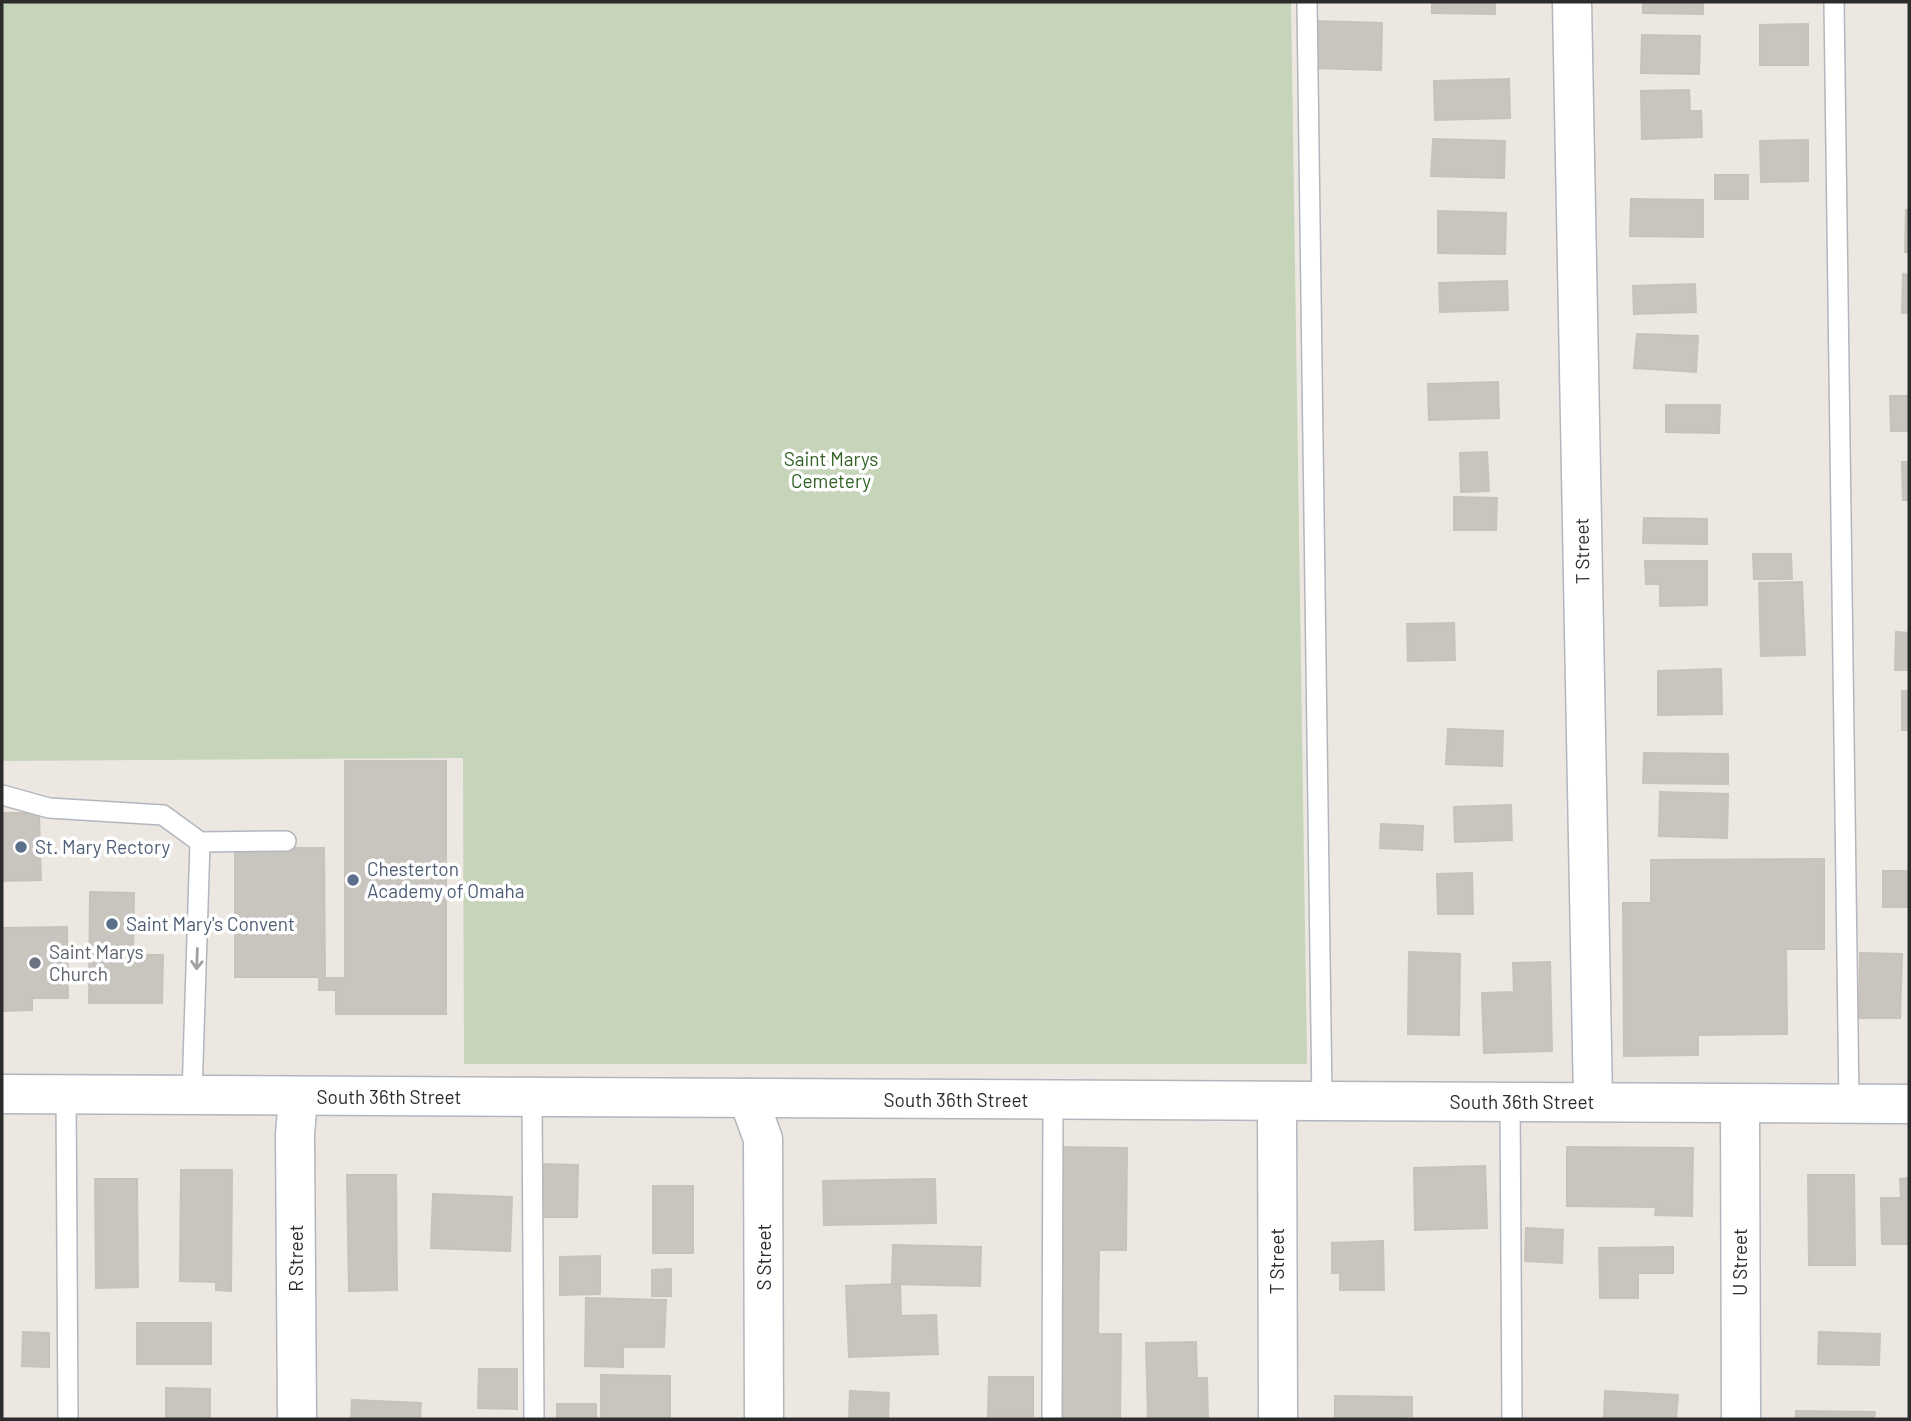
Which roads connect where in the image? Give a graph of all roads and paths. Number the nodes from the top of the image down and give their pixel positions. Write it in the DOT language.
graph roads {
  1 [pos="1307,2"];
  2 [pos="1572,2"];
  3 [pos="1834,2"];
  4 [pos="2,795"];
  5 [pos="286,841"];
  6 [pos="200,842"];
  7 [pos="66,1093"];
  8 [pos="2,1094"];
  9 [pos="192,1095"];
  10 [pos="298,1097"];
  11 [pos="532,1098"];
  12 [pos="748,1098"];
  13 [pos="1053,1101"];
  14 [pos="1593,1101"];
  15 [pos="1322,1102"];
  16 [pos="1510,1102"];
  17 [pos="1277,1103"];
  18 [pos="1740,1104"];
  19 [pos="1849,1104"];
  20 [pos="1909,1104"];
  21 [pos="68,1419"];
  22 [pos="297,1419"];
  23 [pos="534,1419"];
  24 [pos="764,1419"];
  25 [pos="1052,1419"];
  26 [pos="1278,1419"];
  27 [pos="1512,1419"];
  28 [pos="1741,1419"];
  1 -- 15 [label="lane"];
  2 -- 14 [label="street, T Street"];
  3 -- 19 [label="lane"];
  4 -- 6 [label="lane"];
  5 -- 6 [label="lane"];
  6 -- 9 [label="lane, one-way"];
  7 -- 8 [label="street, South 36th Street"];
  7 -- 9 [label="street, South 36th Street"];
  7 -- 21 [label="lane"];
  9 -- 10 [label="street, South 36th Street"];
  10 -- 11 [label="street, South 36th Street"];
  10 -- 22 [label="street, R Street"];
  11 -- 12 [label="street, South 36th Street"];
  11 -- 23 [label="lane"];
  12 -- 13 [label="street, South 36th Street"];
  12 -- 24 [label="street, S Street"];
  13 -- 17 [label="street, South 36th Street"];
  13 -- 25 [label="lane"];
  14 -- 16 [label="street, South 36th Street"];
  14 -- 18 [label="street, South 36th Street"];
  15 -- 16 [label="street, South 36th Street"];
  15 -- 17 [label="street, South 36th Street"];
  16 -- 27 [label="lane"];
  17 -- 26 [label="street, T Street"];
  18 -- 19 [label="street, South 36th Street"];
  18 -- 28 [label="street, U Street"];
  19 -- 20 [label="street, South 36th Street"];
}
